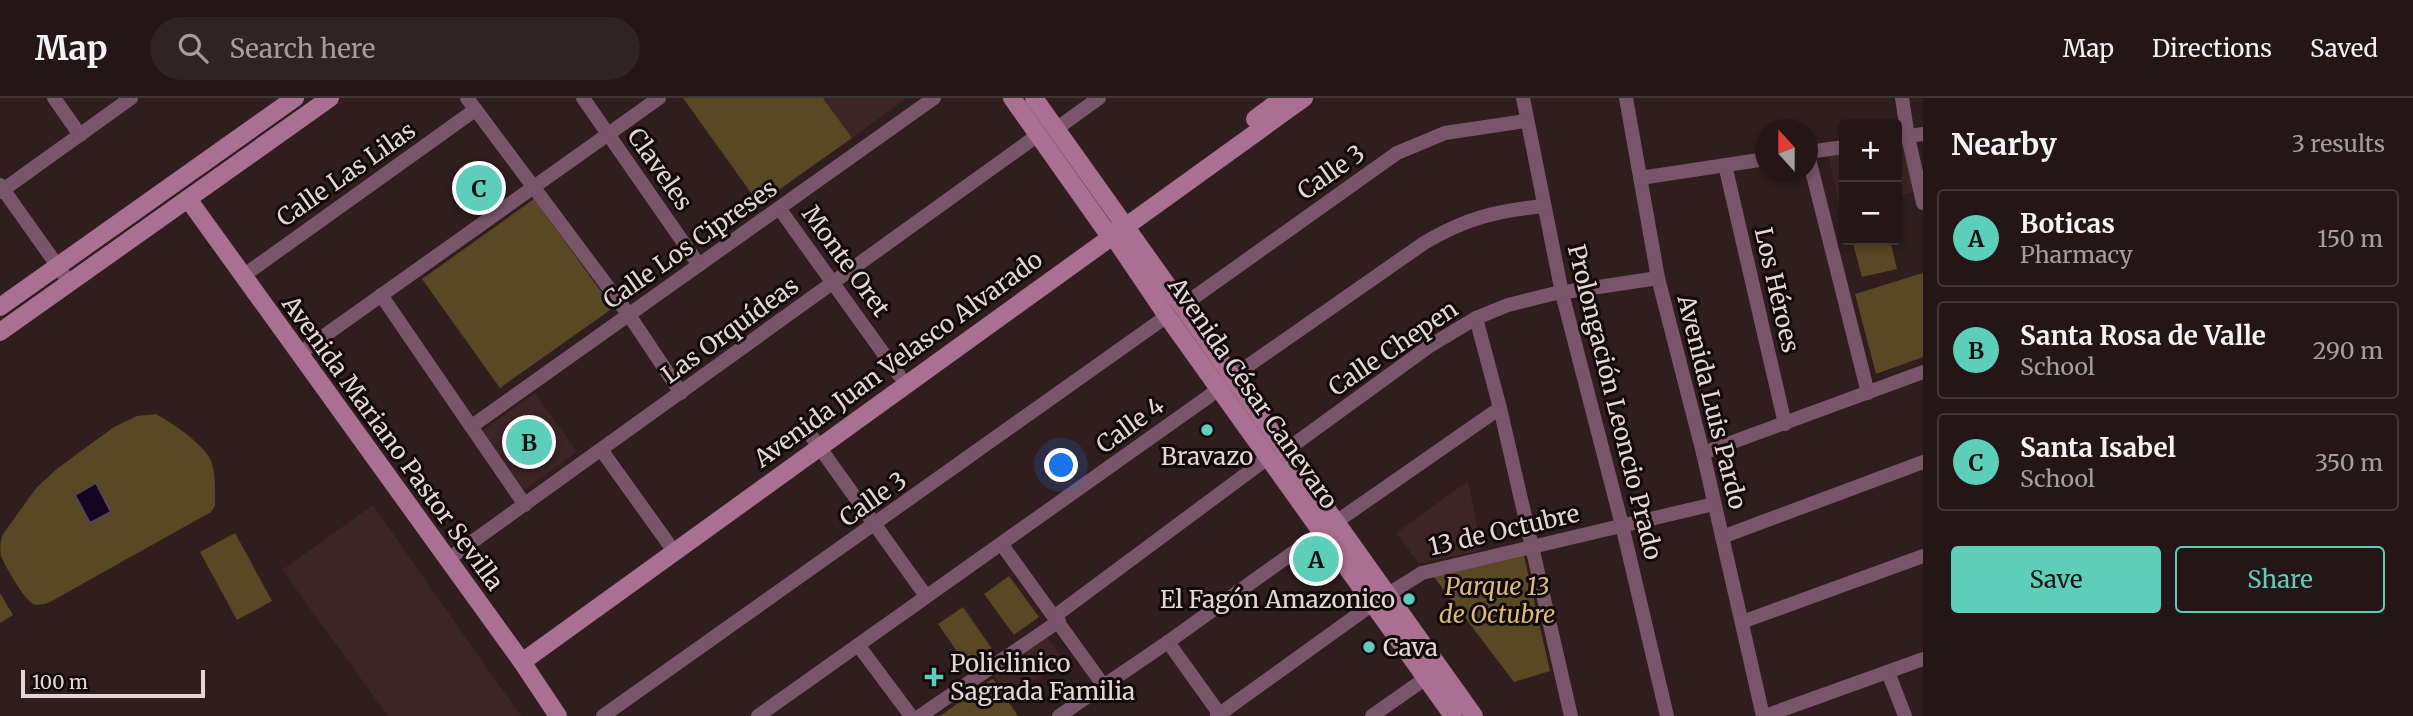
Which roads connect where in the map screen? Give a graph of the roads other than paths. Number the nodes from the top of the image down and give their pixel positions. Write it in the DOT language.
graph roads {
  1 [pos="54,98"];
  2 [pos="131,98"];
  3 [pos="295,98"];
  4 [pos="330,98"];
  5 [pos="583,98"];
  6 [pos="659,98"];
  7 [pos="934,98"];
  8 [pos="1012,98"];
  9 [pos="1034,98"];
  10 [pos="1099,98"];
  11 [pos="1304,98"];
  12 [pos="1523,98"];
  13 [pos="1626,98"];
  14 [pos="1902,98"];
  15 [pos="1279,99"];
  16 [pos="471,104"];
  17 [pos="1902,119"];
  18 [pos="1527,121"];
  19 [pos="1056,129"];
  20 [pos="608,134"];
  21 [pos="1923,134"];
  22 [pos="80,135"];
  23 [pos="1038,135"];
  24 [pos="1902,138"];
  25 [pos="1839,148"];
  26 [pos="1818,152"];
  27 [pos="1755,161"];
  28 [pos="1725,165"];
  29 [pos="1640,178"];
  30 [pos="1815,182"];
  31 [pos="533,187"];
  32 [pos="1,189"];
  33 [pos="188,199"];
  34 [pos="1923,203"];
  35 [pos="1544,206"];
  36 [pos="779,208"];
  37 [pos="1115,227"];
  38 [pos="57,265"];
  39 [pos="699,265"];
  40 [pos="243,275"];
  41 [pos="1658,278"];
  42 [pos="69,282"];
  43 [pos="834,283"];
  44 [pos="1562,293"];
  45 [pos="381,295"];
  46 [pos="0,307"];
  47 [pos="1174,311"];
  48 [pos="629,315"];
  49 [pos="1476,318"];
  50 [pos="0,332"];
  51 [pos="300,354"];
  52 [pos="1923,372"];
  53 [pos="899,375"];
  54 [pos="1226,383"];
  55 [pos="681,393"];
  56 [pos="1868,393"];
  57 [pos="1500,408"];
  58 [pos="1785,424"];
  59 [pos="472,426"];
  60 [pos="815,442"];
  61 [pos="602,451"];
  62 [pos="1703,453"];
  63 [pos="1277,454"];
  64 [pos="1923,462"];
  65 [pos="1714,504"];
  66 [pos="525,505"];
  67 [pos="875,525"];
  68 [pos="1622,526"];
  69 [pos="1329,527"];
  70 [pos="1722,537"];
  71 [pos="668,542"];
  72 [pos="1002,545"];
  73 [pos="1532,547"];
  74 [pos="1923,556"];
  75 [pos="447,561"];
  76 [pos="926,596"];
  77 [pos="1381,599"];
  78 [pos="1057,618"];
  79 [pos="1742,622"];
  80 [pos="1168,642"];
  81 [pos="858,645"];
  82 [pos="518,657"];
  83 [pos="1923,659"];
  84 [pos="1888,672"];
  85 [pos="1426,678"];
  86 [pos="1104,686"];
  87 [pos="1219,715"];
  88 [pos="558,716"];
  89 [pos="603,716"];
  90 [pos="758,716"];
  91 [pos="911,716"];
  92 [pos="920,716"];
  93 [pos="1059,716"];
  94 [pos="1372,716"];
  95 [pos="1454,716"];
  96 [pos="1474,716"];
  97 [pos="1571,716"];
  98 [pos="1667,716"];
  99 [pos="1764,716"];
  100 [pos="1905,716"];
  1 -- 22 [label="street"];
  2 -- 22 [label="street"];
  3 -- 38 [label="street"];
  4 -- 33 [label="street"];
  5 -- 20 [label="street, Claveles"];
  6 -- 20 [label="street"];
  7 -- 36 [label="street, Calle Los Cipreses"];
  8 -- 23 [label="street, Avenida César Canevaro"];
  9 -- 19 [label="street, Avenida César Canevaro"];
  10 -- 19 [label="street"];
  11 -- 37 [label="street, Avenida Juan Velasco Alvarado"];
  12 -- 18 [label="street, Prolongación Leoncio Prado"];
  13 -- 29 [label="street, Avenida Luis Pardo"];
  14 -- 17 [label="street"];
  15 -- 37 [label="street, Avenida Juan Velasco Alvarado"];
  16 -- 31 [label="street"];
  16 -- 40 [label="street, Calle Las Lilas"];
  18 -- 35 [label="street, Prolongación Leoncio Prado"];
  18 -- 47 [label="street, Calle 3"];
  19 -- 37 [label="street, Avenida César Canevaro"];
  20 -- 31 [label="street"];
  20 -- 39 [label="street, Claveles"];
  21 -- 24 [label="street"];
  22 -- 32 [label="street"];
  23 -- 37 [label="street, Avenida César Canevaro"];
  23 -- 43 [label="street, Las Orquídeas"];
  24 -- 34 [label="street"];
  25 -- 26 [label="street"];
  27 -- 28 [label="street"];
  28 -- 29 [label="street"];
  28 -- 58 [label="street, Los Héroes"];
  29 -- 41 [label="street, Avenida Luis Pardo"];
  30 -- 56 [label="street"];
  31 -- 45 [label="street"];
  31 -- 48 [label="street"];
  32 -- 38 [label="street"];
  33 -- 40 [label="street, Avenida Mariano Pastor Sevilla"];
  33 -- 42 [label="street"];
  35 -- 44 [label="street, Prolongación Leoncio Prado"];
  35 -- 54 [label="street, Calle 4"];
  36 -- 39 [label="street, Calle Los Cipreses"];
  36 -- 43 [label="street, Monte Oret"];
  37 -- 47 [label="street, Avenida César Canevaro"];
  37 -- 53 [label="street, Avenida Juan Velasco Alvarado"];
  37 -- 60 [label="street, Avenida Juan Velasco Alvarado"];
  38 -- 42 [label="street"];
  38 -- 46 [label="street"];
  39 -- 48 [label="street, Calle Los Cipreses"];
  40 -- 51 [label="street, Avenida Mariano Pastor Sevilla"];
  41 -- 44 [label="street, Calle Chepen"];
  41 -- 62 [label="street, Avenida Luis Pardo"];
  42 -- 50 [label="street"];
  43 -- 53 [label="street, Monte Oret"];
  43 -- 55 [label="street, Las Orquídeas"];
  44 -- 49 [label="street, Calle Chepen"];
  44 -- 68 [label="street, Prolongación Leoncio Prado"];
  45 -- 51 [label="street"];
  45 -- 59 [label="street"];
  47 -- 54 [label="street, Avenida César Canevaro"];
  47 -- 67 [label="street, Calle 3"];
  48 -- 55 [label="street"];
  48 -- 59 [label="street, Calle Los Cipreses"];
  49 -- 57 [label="street"];
  49 -- 63 [label="street, Calle Chepen"];
  51 -- 75 [label="street, Avenida Mariano Pastor Sevilla"];
  52 -- 56 [label="street"];
  53 -- 60 [label="street, Avenida Juan Velasco Alvarado"];
  54 -- 63 [label="street, Avenida César Canevaro"];
  54 -- 72 [label="street, Calle 4"];
  55 -- 61 [label="street, Las Orquídeas"];
  56 -- 58 [label="street"];
  57 -- 69 [label="street"];
  57 -- 73 [label="street"];
  58 -- 62 [label="street"];
  59 -- 66 [label="street"];
  60 -- 67 [label="street"];
  60 -- 71 [label="street, Avenida Juan Velasco Alvarado"];
  60 -- 82 [label="street, Avenida Juan Velasco Alvarado"];
  61 -- 66 [label="street, Las Orquídeas"];
  61 -- 71 [label="street"];
  62 -- 65 [label="street, Avenida Luis Pardo"];
  63 -- 69 [label="street, Avenida César Canevaro"];
  63 -- 78 [label="street, Calle Chepen"];
  64 -- 70 [label="street"];
  65 -- 68 [label="street, 13 de Octubre"];
  65 -- 70 [label="street, Avenida Luis Pardo"];
  66 -- 75 [label="street, Las Orquídeas"];
  67 -- 76 [label="street"];
  67 -- 89 [label="street, Calle 3"];
  68 -- 73 [label="street, 13 de Octubre"];
  68 -- 98 [label="street, Prolongación Leoncio Prado"];
  69 -- 77 [label="street, Avenida César Canevaro"];
  69 -- 80 [label="street"];
  70 -- 79 [label="street, Avenida Luis Pardo"];
  71 -- 82 [label="street, Avenida Juan Velasco Alvarado"];
  72 -- 76 [label="street, Calle 4"];
  72 -- 78 [label="street"];
  73 -- 77 [label="street, 13 de Octubre"];
  73 -- 97 [label="street"];
  74 -- 79 [label="street"];
  75 -- 82 [label="street, Avenida Mariano Pastor Sevilla"];
  76 -- 81 [label="street, Calle 4"];
  77 -- 85 [label="street, Avenida César Canevaro"];
  77 -- 87 [label="street, 13 de Octubre"];
  77 -- 96 [label="street, Avenida César Canevaro"];
  78 -- 86 [label="street"];
  78 -- 92 [label="street, Calle Chepen"];
  79 -- 99 [label="street, Avenida Luis Pardo"];
  80 -- 86 [label="street"];
  80 -- 87 [label="street, 13 de Octubre"];
  81 -- 90 [label="street, Calle 4"];
  81 -- 91 [label="street"];
  82 -- 88 [label="street, Avenida Mariano Pastor Sevilla"];
  83 -- 84 [label="street"];
  84 -- 99 [label="street"];
  84 -- 100 [label="street"];
  85 -- 94 [label="street"];
  85 -- 95 [label="street, Avenida César Canevaro"];
  86 -- 93 [label="street"];
}
